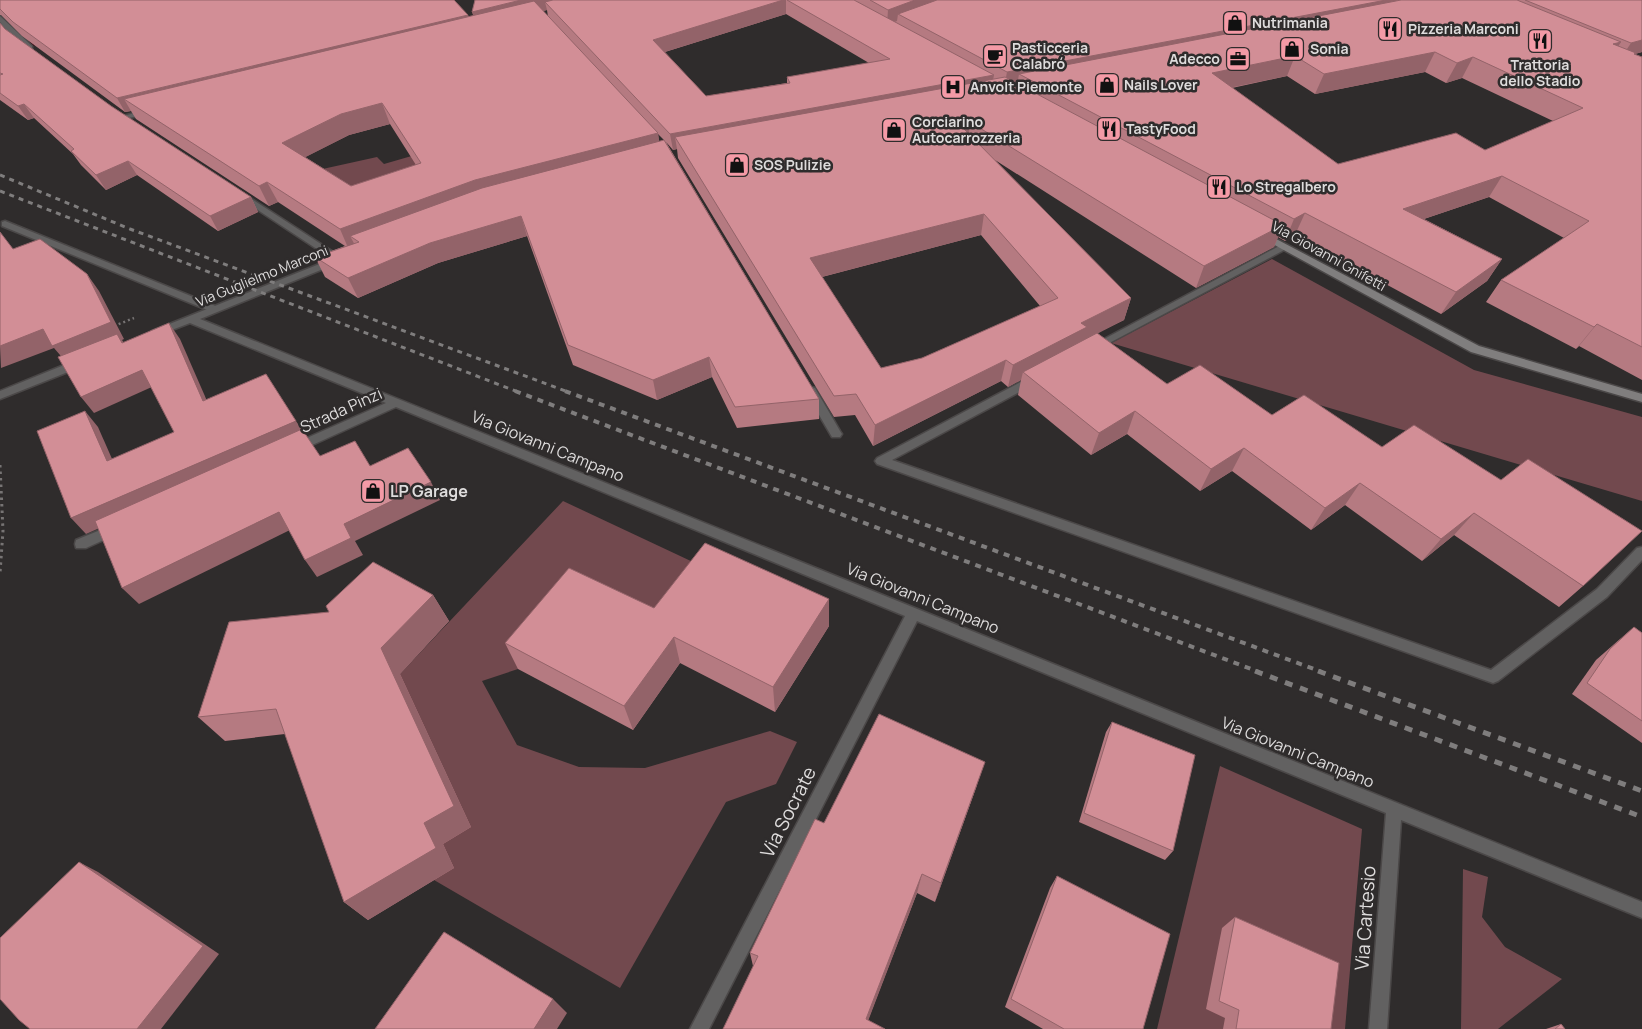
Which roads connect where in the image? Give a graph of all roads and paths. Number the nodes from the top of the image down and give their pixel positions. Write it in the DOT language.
graph roads {
  1 [pos="0,18"];
  2 [pos="38,55"];
  3 [pos="159,109"];
  4 [pos="132,123"];
  5 [pos="236,192"];
  6 [pos="6,224"];
  7 [pos="1248,228"];
  8 [pos="1283,247"];
  9 [pos="214,309"];
  10 [pos="190,319"];
  11 [pos="145,337"];
  12 [pos="1082,354"];
  13 [pos="91,359"];
  14 [pos="1047,372"];
  15 [pos="806,383"];
  16 [pos="0,395"];
  17 [pos="1642,398"];
  18 [pos="396,403"];
  19 [pos="836,434"];
  20 [pos="287,452"];
  21 [pos="0,464"];
  22 [pos="125,524"];
  23 [pos="81,544"];
  24 [pos="1642,552"];
  25 [pos="0,573"];
  26 [pos="914,613"];
  27 [pos="1394,810"];
  28 [pos="1642,910"];
  29 [pos="699,1029"];
  30 [pos="1378,1029"];
  1 -- 2 [label="street"];
  3 -- 4 [label="street"];
  5 -- 9 [label="street, Via Guglielmo Marconi"];
  6 -- 9 [label="street"];
  7 -- 8 [label="street, Via Giovanni Gnifetti"];
  8 -- 12 [label="street"];
  8 -- 17 [label="street, Via Giovanni Gnifetti"];
  9 -- 10 [label="street, Via Guglielmo Marconi"];
  10 -- 11 [label="street, Via Guglielmo Marconi"];
  10 -- 18 [label="street, Via Giovanni Campano"];
  13 -- 16 [label="street"];
  14 -- 24 [label="street"];
  15 -- 19 [label="street"];
  18 -- 20 [label="street, Strada Pinzi"];
  18 -- 26 [label="street, Via Giovanni Campano"];
  21 -- 25 [label="path"];
  22 -- 23 [label="street"];
  26 -- 27 [label="street, Via Giovanni Campano"];
  26 -- 29 [label="street, Via Socrate"];
  27 -- 28 [label="street, Via Giovanni Campano"];
  27 -- 30 [label="street, Via Cartesio"];
}
